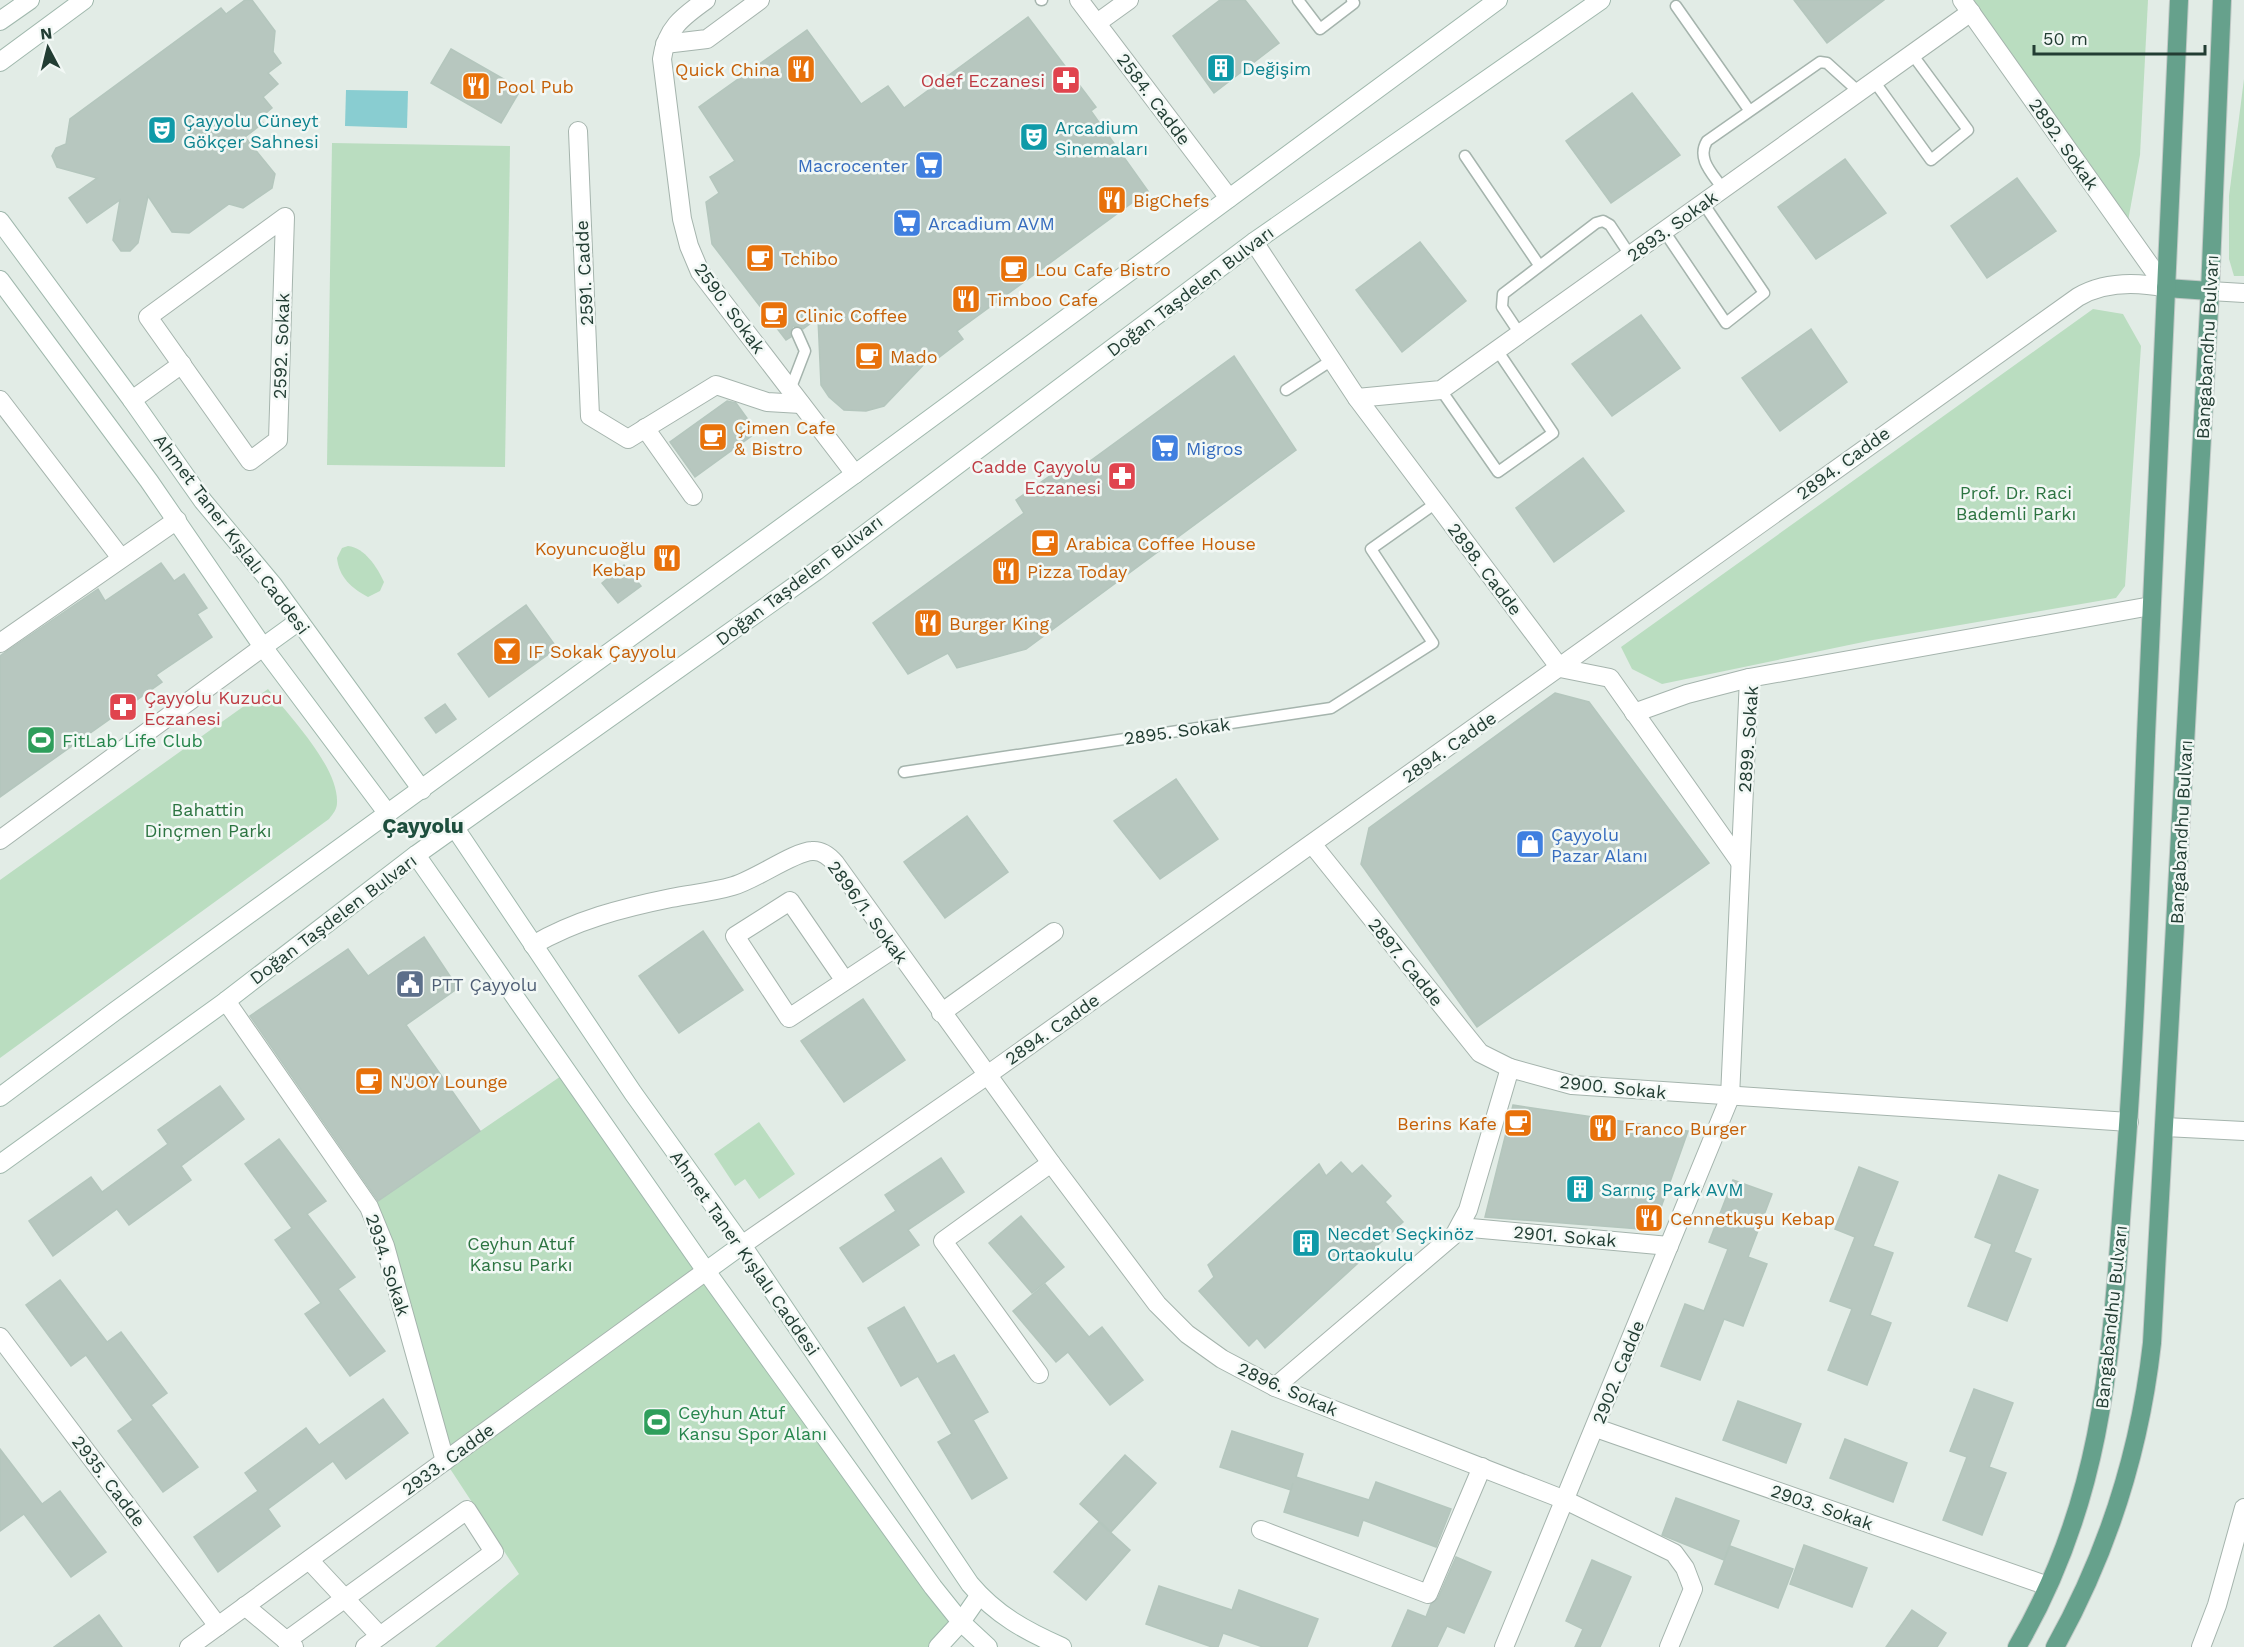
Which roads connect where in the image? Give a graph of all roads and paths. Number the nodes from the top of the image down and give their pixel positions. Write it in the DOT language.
graph roads {
  1 [pos="30,0"];
  2 [pos="84,0"];
  3 [pos="706,0"];
  4 [pos="760,0"];
  5 [pos="1079,0"];
  6 [pos="1129,0"];
  7 [pos="1298,0"];
  8 [pos="1352,0"];
  9 [pos="1498,0"];
  10 [pos="1601,0"];
  11 [pos="2179,0"];
  12 [pos="2222,0"];
  13 [pos="1676,6"];
  14 [pos="1966,6"];
  15 [pos="0,21"];
  16 [pos="1097,23"];
  17 [pos="665,44"];
  18 [pos="1912,54"];
  19 [pos="0,62"];
  20 [pos="1866,87"];
  21 [pos="1749,110"];
  22 [pos="578,131"];
  23 [pos="1465,156"];
  24 [pos="1723,189"];
  25 [pos="1229,198"];
  26 [pos="1703,203"];
  27 [pos="3,231"];
  28 [pos="1664,231"];
  29 [pos="1254,242"];
  30 [pos="1630,255"];
  31 [pos="1539,265"];
  32 [pos="0,280"];
  33 [pos="2166,288"];
  34 [pos="2210,291"];
  35 [pos="2244,293"];
  36 [pos="797,333"];
  37 [pos="1520,334"];
  38 [pos="1497,350"];
  39 [pos="1332,360"];
  40 [pos="182,364"];
  41 [pos="1286,390"];
  42 [pos="1441,390"];
  43 [pos="796,397"];
  44 [pos="1357,398"];
  45 [pos="0,400"];
  46 [pos="132,400"];
  47 [pos="645,428"];
  48 [pos="855,474"];
  49 [pos="693,496"];
  50 [pos="203,501"];
  51 [pos="1436,503"];
  52 [pos="177,520"];
  53 [pos="121,558"];
  54 [pos="2151,606"];
  55 [pos="299,621"];
  56 [pos="0,643"];
  57 [pos="263,647"];
  58 [pos="1560,669"];
  59 [pos="1749,678"];
  60 [pos="1634,713"];
  61 [pos="904,772"];
  62 [pos="422,789"];
  63 [pos="388,814"];
  64 [pos="454,828"];
  65 [pos="0,840"];
  66 [pos="1312,844"];
  67 [pos="416,855"];
  68 [pos="1740,862"];
  69 [pos="1053,932"];
  70 [pos="533,945"];
  71 [pos="895,948"];
  72 [pos="845,981"];
  73 [pos="226,1001"];
  74 [pos="941,1013"];
  75 [pos="1509,1068"];
  76 [pos="986,1076"];
  77 [pos="0,1097"];
  78 [pos="1730,1097"];
  79 [pos="2129,1122"];
  80 [pos="2165,1127"];
  81 [pos="2244,1131"];
  82 [pos="1051,1163"];
  83 [pos="0,1164"];
  84 [pos="1460,1227"];
  85 [pos="742,1245"];
  86 [pos="1670,1246"];
  87 [pos="706,1271"];
  88 [pos="0,1337"];
  89 [pos="1039,1374"];
  90 [pos="1275,1387"];
  91 [pos="1596,1428"];
  92 [pos="445,1461"];
  93 [pos="1482,1467"];
  94 [pos="1565,1500"];
  95 [pos="2244,1508"];
  96 [pos="1261,1530"];
  97 [pos="309,1560"];
  98 [pos="2048,1586"];
  99 [pos="980,1596"];
  100 [pos="345,1598"];
  101 [pos="245,1606"];
  102 [pos="1005,1619"];
  103 [pos="961,1622"];
  104 [pos="218,1626"];
  105 [pos="380,1636"];
  106 [pos="290,1644"];
  107 [pos="189,1647"];
  108 [pos="365,1647"];
  109 [pos="938,1647"];
  110 [pos="988,1647"];
  111 [pos="1062,1647"];
  112 [pos="1504,1647"];
  113 [pos="1669,1647"];
  114 [pos="2017,1647"];
  115 [pos="2055,1647"];
  116 [pos="2201,1647"];
  1 -- 15 [label="street"];
  2 -- 19 [label="street"];
  3 -- 17 [label="street"];
  4 -- 17 [label="street"];
  5 -- 16 [label="street, 2584. Cadde"];
  6 -- 16 [label="street"];
  7 -- 8 [label="lane"];
  9 -- 25 [label="street"];
  10 -- 29 [label="street, Doğan Taşdelen Bulvarı"];
  11 -- 33 [label="main road, Bangabandhu Bulvarı"];
  12 -- 34 [label="main road, Bangabandhu Bulvarı"];
  13 -- 21 [label="lane"];
  14 -- 18 [label="street, 2893. Sokak"];
  14 -- 33 [label="street, 2892. Sokak"];
  16 -- 25 [label="street, 2584. Cadde"];
  17 -- 43 [label="street, 2590. Sokak"];
  18 -- 20 [label="street, 2893. Sokak"];
  18 -- 20 [label="lane"];
  20 -- 21 [label="lane"];
  20 -- 24 [label="street, 2893. Sokak"];
  21 -- 24 [label="lane"];
  22 -- 47 [label="street, 2591. Cadde"];
  23 -- 31 [label="lane"];
  24 -- 26 [label="street, 2893. Sokak"];
  25 -- 48 [label="street"];
  26 -- 28 [label="street, 2893. Sokak"];
  26 -- 28 [label="lane"];
  27 -- 46 [label="street, Ahmet Taner Kışlalı Caddesi"];
  28 -- 30 [label="street, 2893. Sokak"];
  29 -- 39 [label="street, 2898. Cadde"];
  29 -- 64 [label="street, Doğan Taşdelen Bulvarı"];
  30 -- 31 [label="lane"];
  30 -- 37 [label="street, 2893. Sokak"];
  31 -- 37 [label="lane"];
  32 -- 52 [label="street, Ahmet Taner Kışlalı Caddesi"];
  33 -- 34 [label="main road"];
  33 -- 54 [label="main road, Bangabandhu Bulvarı"];
  33 -- 58 [label="street, 2894. Cadde"];
  34 -- 35 [label="street"];
  34 -- 80 [label="main road, Bangabandhu Bulvarı"];
  36 -- 43 [label="lane"];
  37 -- 38 [label="street, 2893. Sokak"];
  38 -- 42 [label="street, 2893. Sokak"];
  38 -- 42 [label="lane"];
  39 -- 41 [label="lane"];
  39 -- 44 [label="street, 2898. Cadde"];
  40 -- 40 [label="street, 2592. Sokak"];
  40 -- 46 [label="street"];
  42 -- 44 [label="street"];
  43 -- 47 [label="street"];
  43 -- 48 [label="street, 2590. Sokak"];
  44 -- 51 [label="street, 2898. Cadde"];
  45 -- 53 [label="street"];
  46 -- 50 [label="street, Ahmet Taner Kışlalı Caddesi"];
  47 -- 49 [label="street"];
  48 -- 62 [label="street"];
  50 -- 52 [label="street"];
  50 -- 55 [label="street, Ahmet Taner Kışlalı Caddesi"];
  51 -- 58 [label="street, 2898. Cadde"];
  51 -- 61 [label="lane, 2895. Sokak"];
  52 -- 53 [label="street"];
  52 -- 57 [label="street, Ahmet Taner Kışlalı Caddesi"];
  53 -- 56 [label="street"];
  54 -- 59 [label="street, 2899. Sokak"];
  54 -- 79 [label="main road, Bangabandhu Bulvarı"];
  55 -- 57 [label="street"];
  55 -- 62 [label="street, Ahmet Taner Kışlalı Caddesi"];
  57 -- 63 [label="street, Ahmet Taner Kışlalı Caddesi"];
  57 -- 65 [label="street"];
  58 -- 60 [label="street"];
  58 -- 66 [label="street, 2894. Cadde"];
  59 -- 60 [label="street"];
  59 -- 68 [label="street, 2899. Sokak"];
  60 -- 68 [label="street"];
  62 -- 63 [label="street"];
  63 -- 77 [label="street"];
  64 -- 67 [label="street, Doğan Taşdelen Bulvarı"];
  64 -- 70 [label="street, Ahmet Taner Kışlalı Caddesi"];
  66 -- 75 [label="street, 2897. Cadde"];
  66 -- 76 [label="street, 2894. Cadde"];
  67 -- 73 [label="street, Doğan Taşdelen Bulvarı"];
  67 -- 87 [label="street"];
  68 -- 78 [label="street, 2899. Sokak"];
  69 -- 74 [label="street"];
  70 -- 71 [label="street, 2896/1. Sokak"];
  70 -- 85 [label="street, Ahmet Taner Kışlalı Caddesi"];
  71 -- 72 [label="street"];
  71 -- 74 [label="street, 2896/1. Sokak"];
  72 -- 72 [label="street"];
  73 -- 83 [label="street, Doğan Taşdelen Bulvarı"];
  73 -- 92 [label="street, 2934. Sokak"];
  74 -- 76 [label="street, 2896/1. Sokak"];
  75 -- 78 [label="street, 2900. Sokak"];
  75 -- 84 [label="street"];
  76 -- 82 [label="street, 2896. Sokak"];
  76 -- 85 [label="street, 2894. Cadde"];
  78 -- 79 [label="street, 2900. Sokak"];
  78 -- 86 [label="street, 2902. Cadde"];
  79 -- 98 [label="main road, Bangabandhu Bulvarı"];
  80 -- 81 [label="street"];
  80 -- 115 [label="main road, Bangabandhu Bulvarı"];
  82 -- 89 [label="street"];
  82 -- 90 [label="street, 2896. Sokak"];
  84 -- 86 [label="street, 2901. Sokak"];
  84 -- 90 [label="street"];
  85 -- 87 [label="street, 2894. Cadde"];
  85 -- 99 [label="street, Ahmet Taner Kışlalı Caddesi"];
  86 -- 91 [label="street, 2902. Cadde"];
  87 -- 92 [label="street, 2933. Cadde"];
  87 -- 103 [label="street"];
  88 -- 104 [label="street, 2935. Cadde"];
  90 -- 93 [label="street, 2896. Sokak"];
  91 -- 94 [label="street, 2902. Cadde"];
  91 -- 98 [label="street, 2903. Sokak"];
  92 -- 97 [label="street, 2933. Cadde"];
  93 -- 94 [label="street, 2896. Sokak"];
  93 -- 96 [label="street"];
  94 -- 112 [label="street, 2902. Cadde"];
  94 -- 113 [label="street, 2896. Sokak"];
  95 -- 116 [label="street"];
  97 -- 100 [label="street"];
  97 -- 101 [label="street, 2933. Cadde"];
  98 -- 114 [label="main road, Bangabandhu Bulvarı"];
  99 -- 102 [label="street, Ahmet Taner Kışlalı Caddesi"];
  99 -- 103 [label="street"];
  100 -- 105 [label="street"];
  100 -- 105 [label="street"];
  100 -- 106 [label="street"];
  101 -- 104 [label="street, 2933. Cadde"];
  101 -- 106 [label="street"];
  102 -- 110 [label="street"];
  102 -- 111 [label="street, Ahmet Taner Kışlalı Caddesi"];
  103 -- 109 [label="street"];
  103 -- 110 [label="street"];
  104 -- 107 [label="street, 2933. Cadde"];
  105 -- 108 [label="street"];
}
